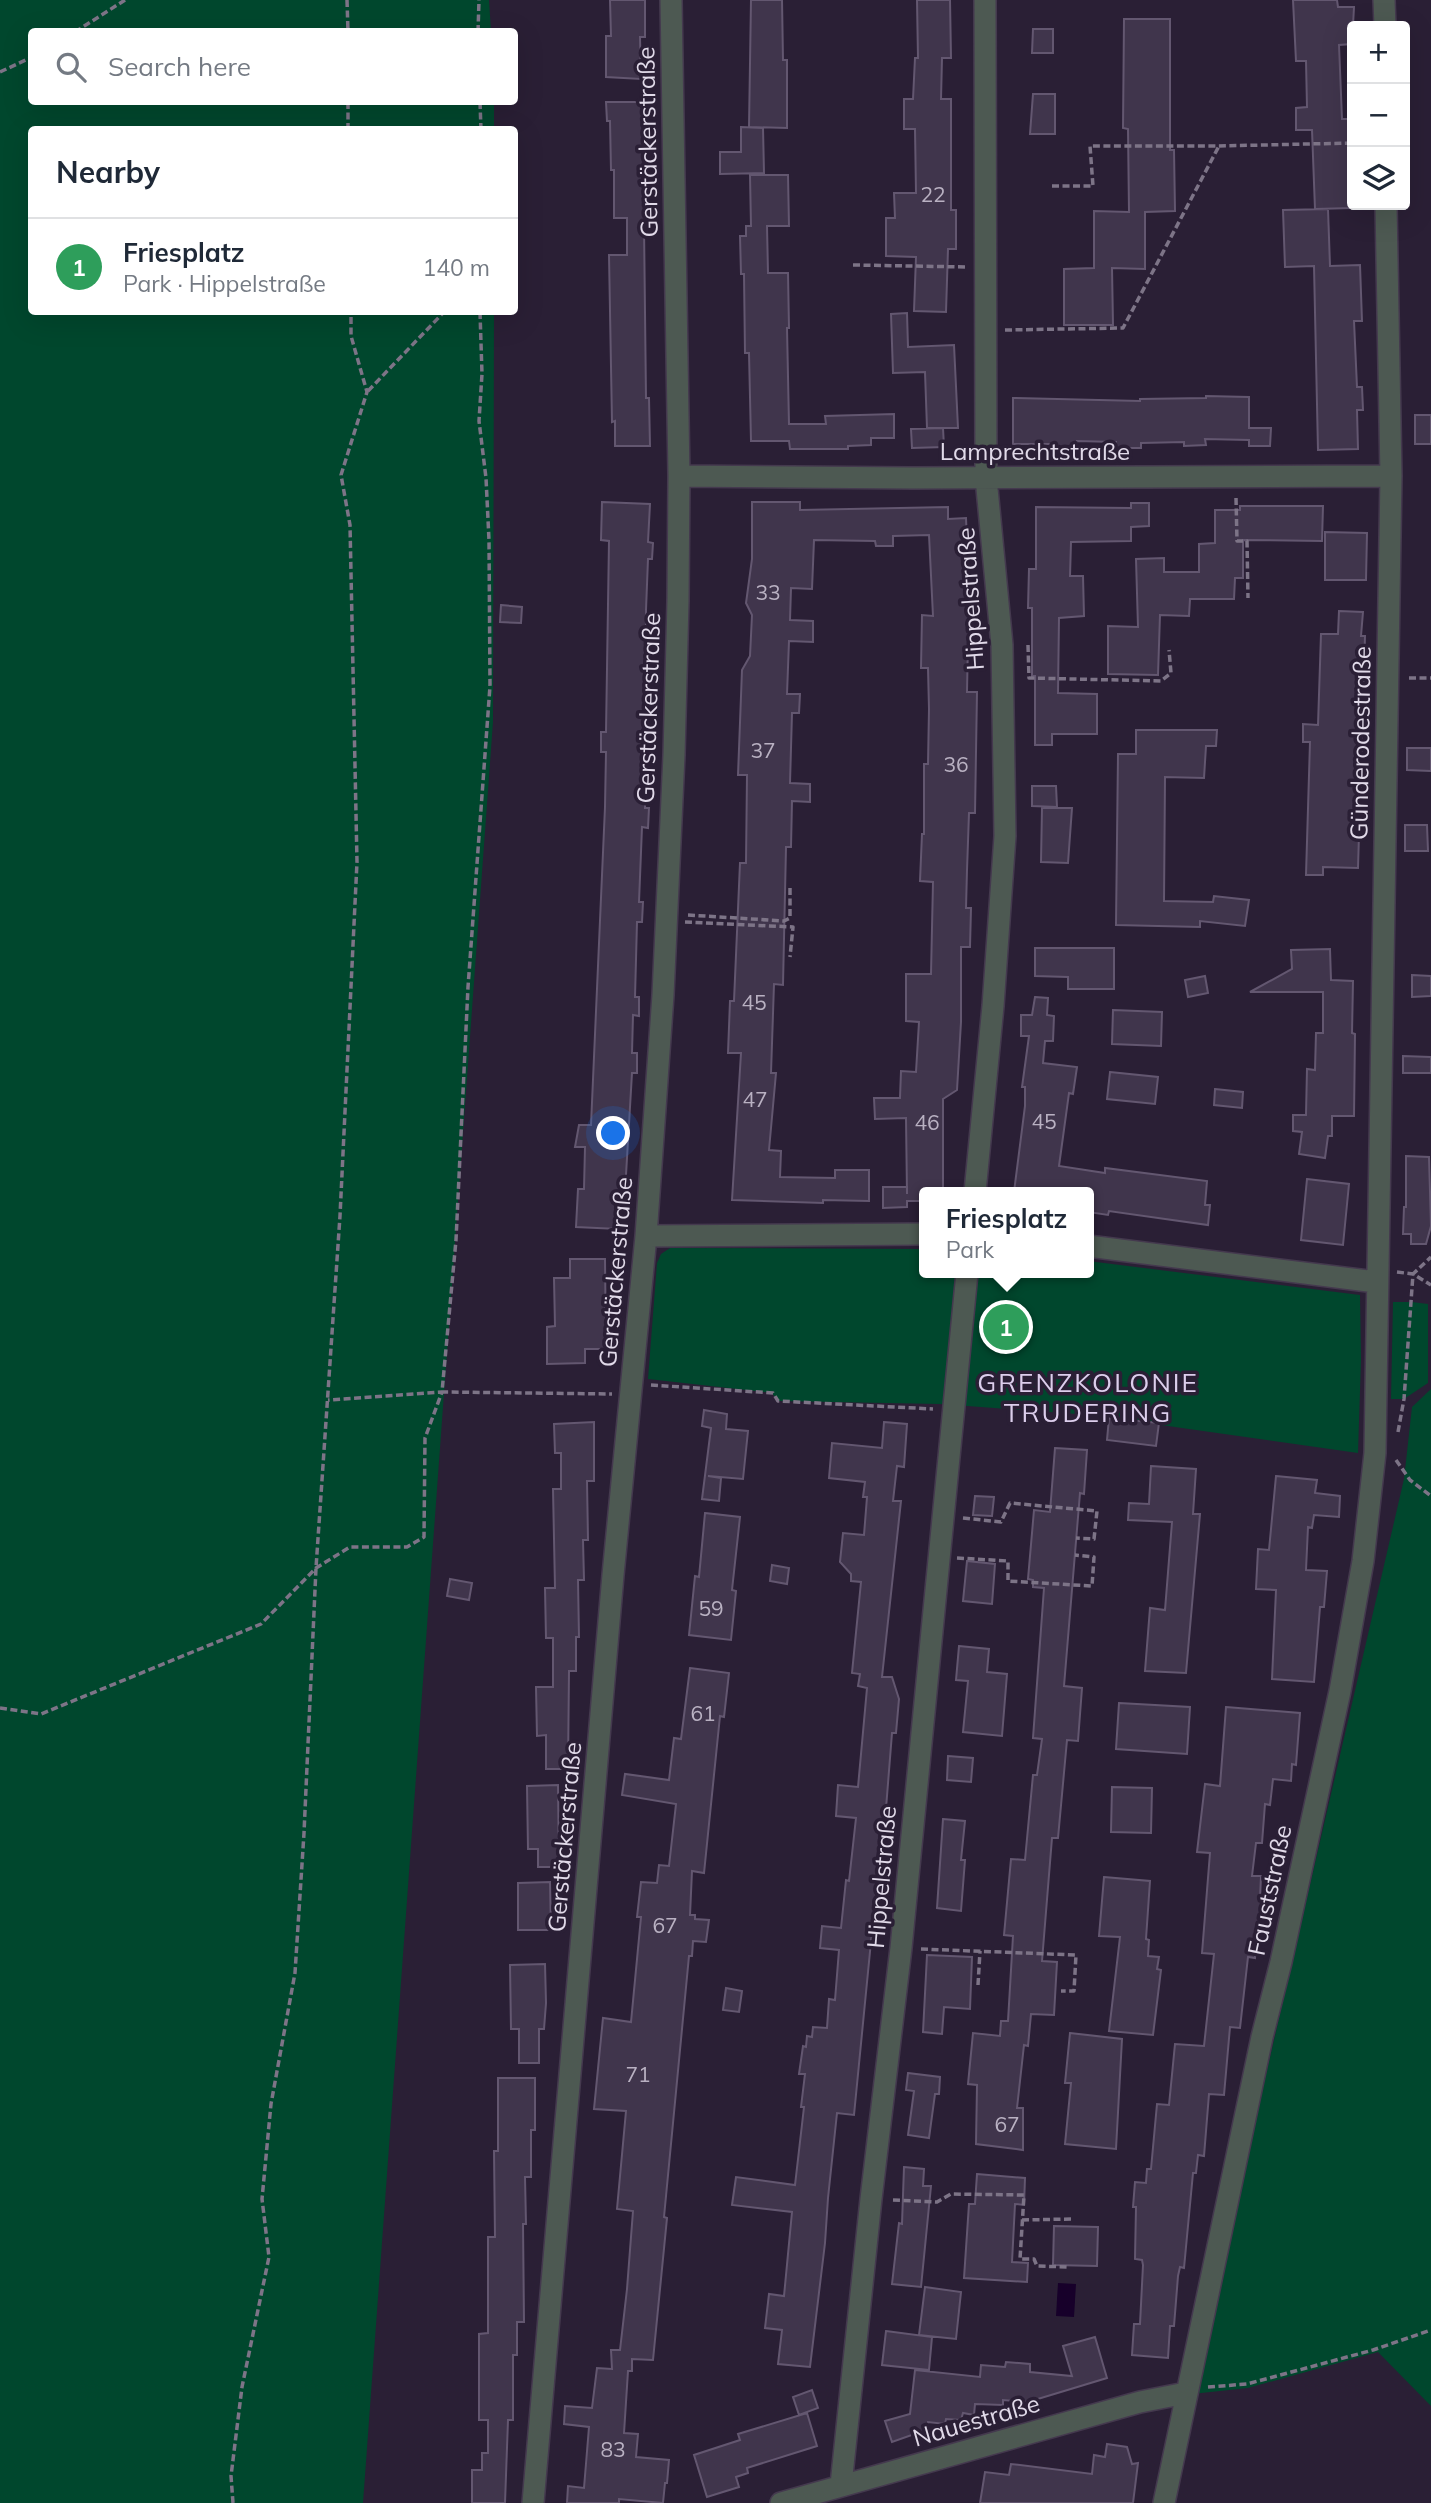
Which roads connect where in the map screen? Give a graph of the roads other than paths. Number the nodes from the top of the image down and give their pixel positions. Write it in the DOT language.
graph roads {
  1 [pos="671,0"];
  2 [pos="985,0"];
  3 [pos="1384,0"];
  4 [pos="1385,21"];
  5 [pos="1386,210"];
  6 [pos="679,476"];
  7 [pos="1391,476"];
  8 [pos="986,478"];
  9 [pos="975,1187"];
  10 [pos="919,1234"];
  11 [pos="646,1236"];
  12 [pos="1094,1247"];
  13 [pos="966,1278"];
  14 [pos="1376,1283"];
  15 [pos="1186,2393"];
  16 [pos="841,2485"];
  17 [pos="533,2503"];
  18 [pos="781,2503"];
  19 [pos="1164,2503"];
  1 -- 6 [label="street, Gerstäckerstraße"];
  2 -- 8 [label="street, Hippelstraße"];
  3 -- 4 [label="street"];
  5 -- 7 [label="street, Günderodestraße"];
  6 -- 8 [label="street, Lamprechtstraße"];
  6 -- 11 [label="street, Gerstäckerstraße"];
  7 -- 8 [label="street, Lamprechtstraße"];
  7 -- 14 [label="street, Günderodestraße"];
  8 -- 9 [label="street, Hippelstraße"];
  10 -- 11 [label="street"];
  11 -- 17 [label="street, Gerstäckerstraße"];
  12 -- 14 [label="street"];
  13 -- 16 [label="street, Hippelstraße"];
  14 -- 15 [label="street, Fauststraße"];
  15 -- 16 [label="street, Nauestraße"];
  15 -- 19 [label="street, Fauststraße"];
  16 -- 18 [label="street, Nauestraße"];
}
